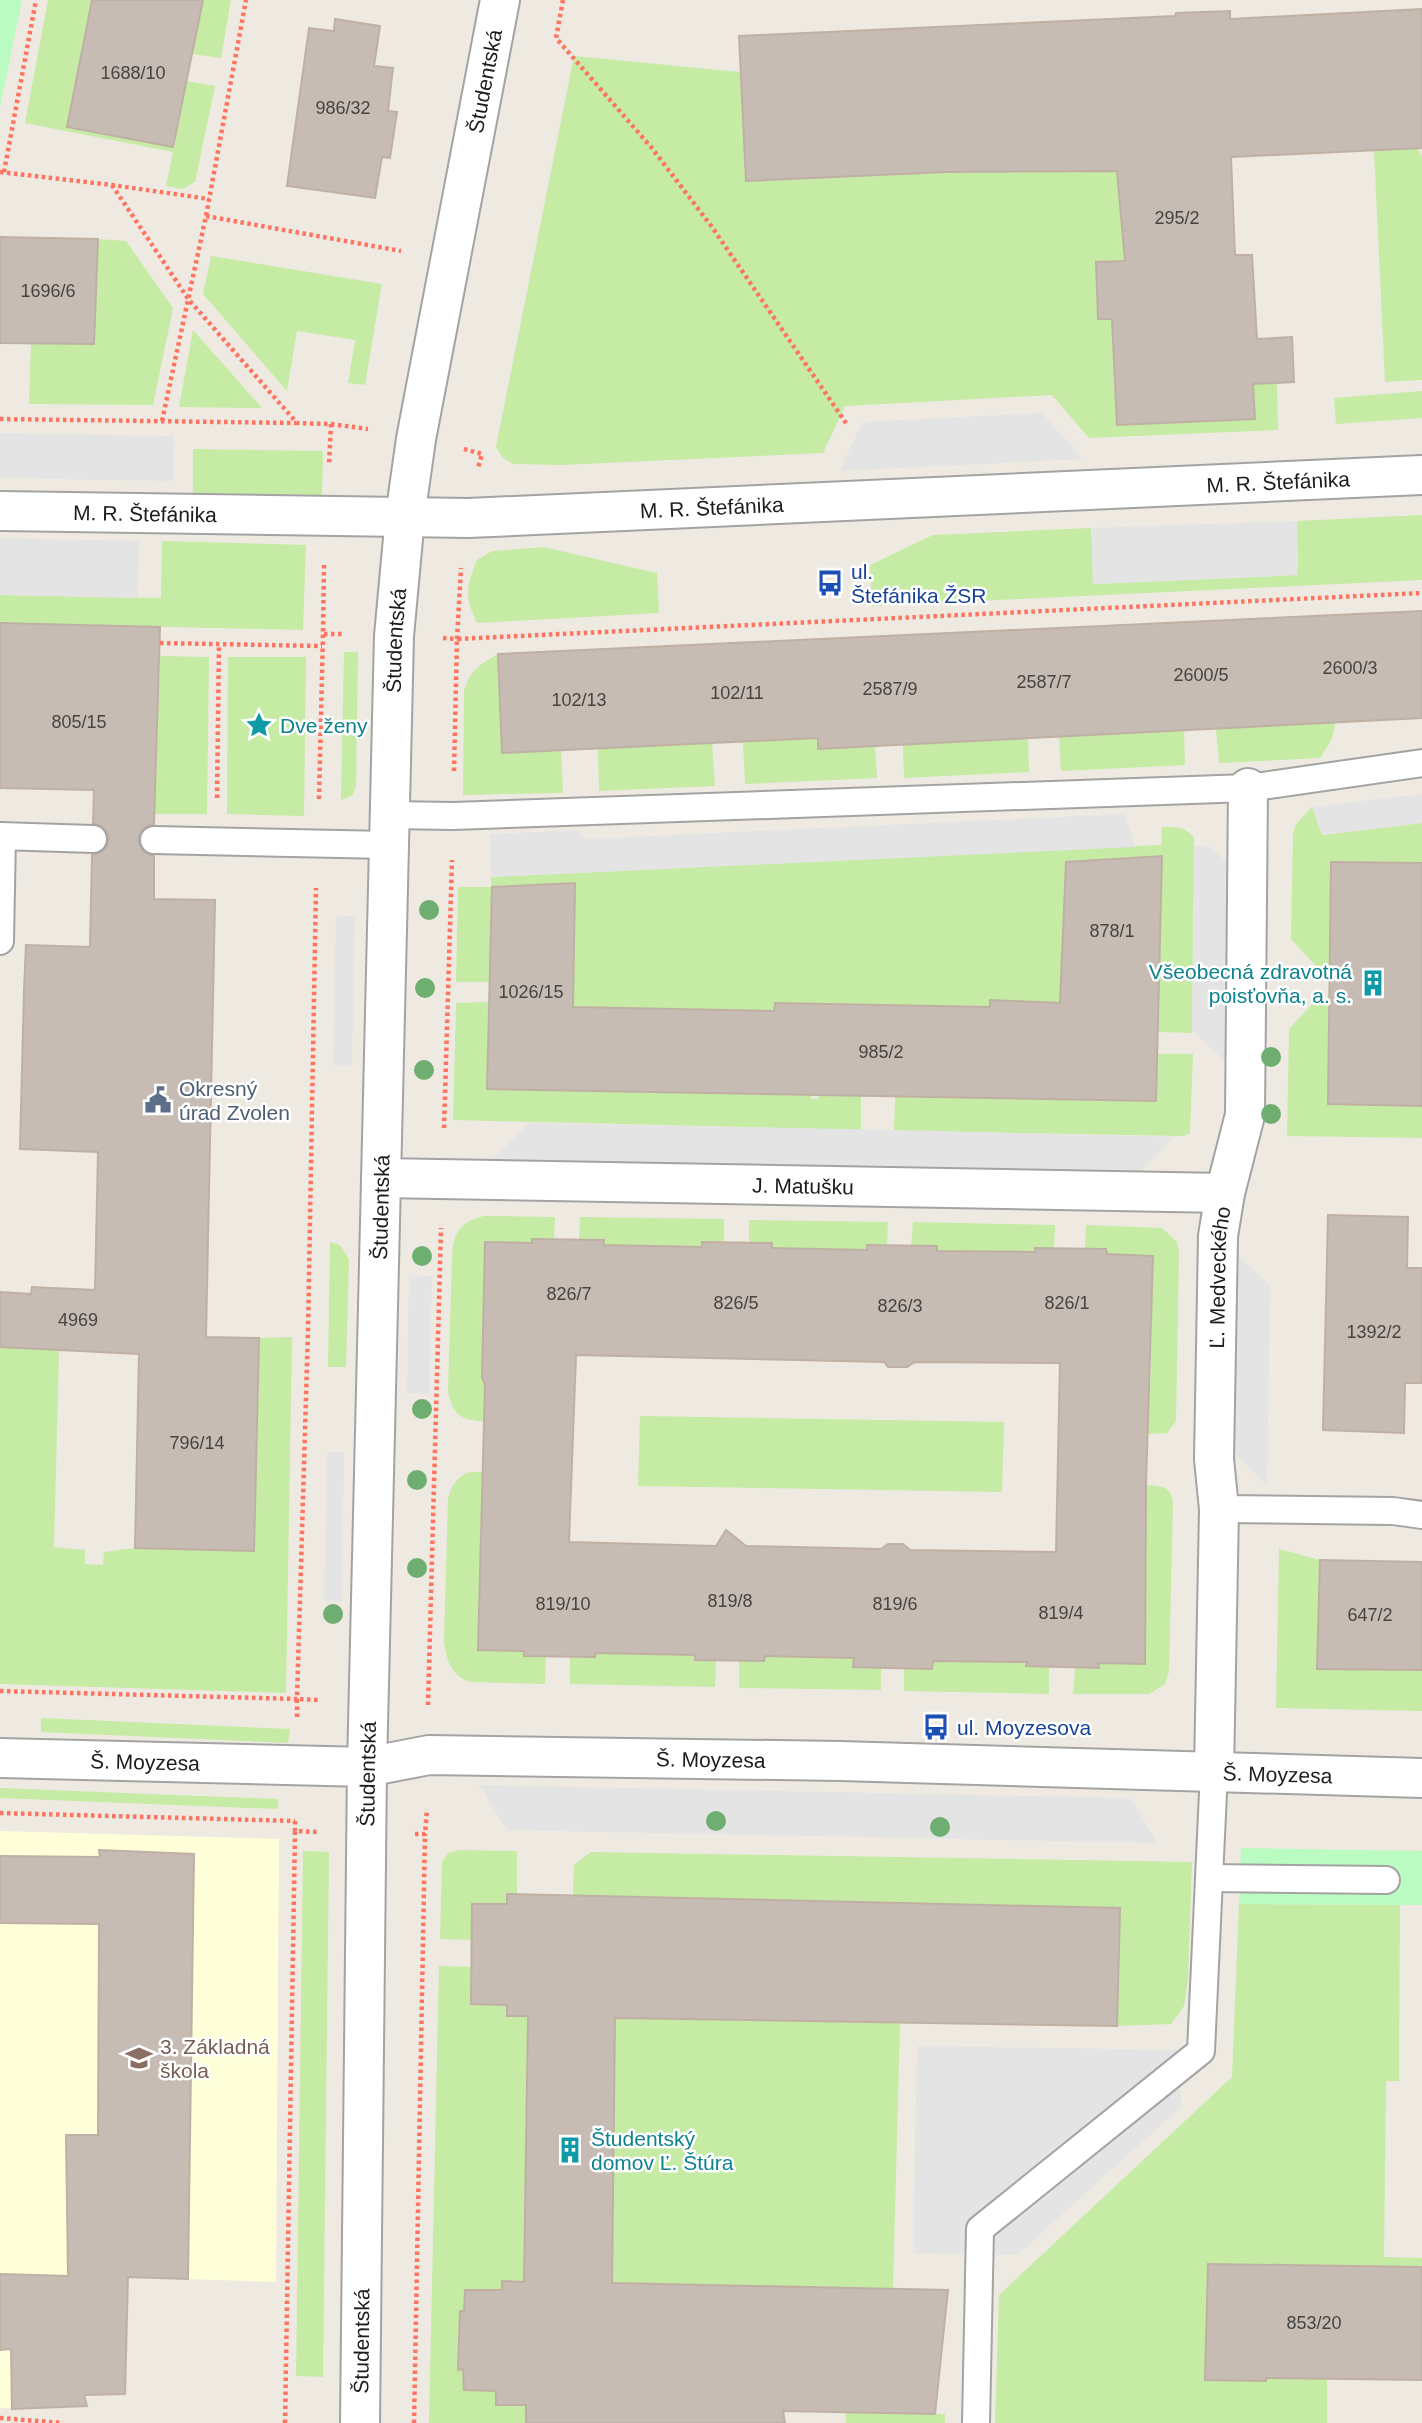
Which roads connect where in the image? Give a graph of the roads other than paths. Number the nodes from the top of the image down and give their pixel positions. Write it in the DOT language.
graph roads {
  1 [pos="500,0"];
  2 [pos="1422,475"];
  3 [pos="0,511"];
  4 [pos="405,517"];
  5 [pos="1422,763"];
  6 [pos="1248,788"];
  7 [pos="388,830"];
  8 [pos="1,836"];
  9 [pos="93,839"];
  10 [pos="154,840"];
  11 [pos="0,941"];
  12 [pos="381,1178"];
  13 [pos="1225,1193"];
  14 [pos="1219,1509"];
  15 [pos="1422,1515"];
  16 [pos="0,1758"];
  17 [pos="367,1766"];
  18 [pos="1214,1770"];
  19 [pos="1422,1778"];
  20 [pos="1210,1878"];
  21 [pos="1386,1881"];
  22 [pos="360,2423"];
  23 [pos="976,2423"];
  1 -- 4 [label="street, Študentská"];
  2 -- 4 [label="street, M. R. Štefánika"];
  3 -- 4 [label="street, M. R. Štefánika"];
  4 -- 7 [label="street, Študentská"];
  5 -- 6 [label="lane"];
  6 -- 7 [label="lane"];
  6 -- 13 [label="street, Ľ. Medveckého"];
  7 -- 10 [label="lane"];
  7 -- 12 [label="street, Študentská"];
  8 -- 9 [label="lane"];
  8 -- 11 [label="lane"];
  12 -- 13 [label="street, J. Matušku"];
  12 -- 17 [label="street, Študentská"];
  13 -- 14 [label="street, Ľ. Medveckého"];
  14 -- 15 [label="lane"];
  14 -- 18 [label="street, Ľ. Medveckého"];
  16 -- 17 [label="street, Š. Moyzesa"];
  17 -- 18 [label="street, Š. Moyzesa"];
  17 -- 22 [label="street, Študentská"];
  18 -- 19 [label="street, Š. Moyzesa"];
  18 -- 20 [label="lane"];
  20 -- 21 [label="lane"];
  20 -- 23 [label="lane"];
}
